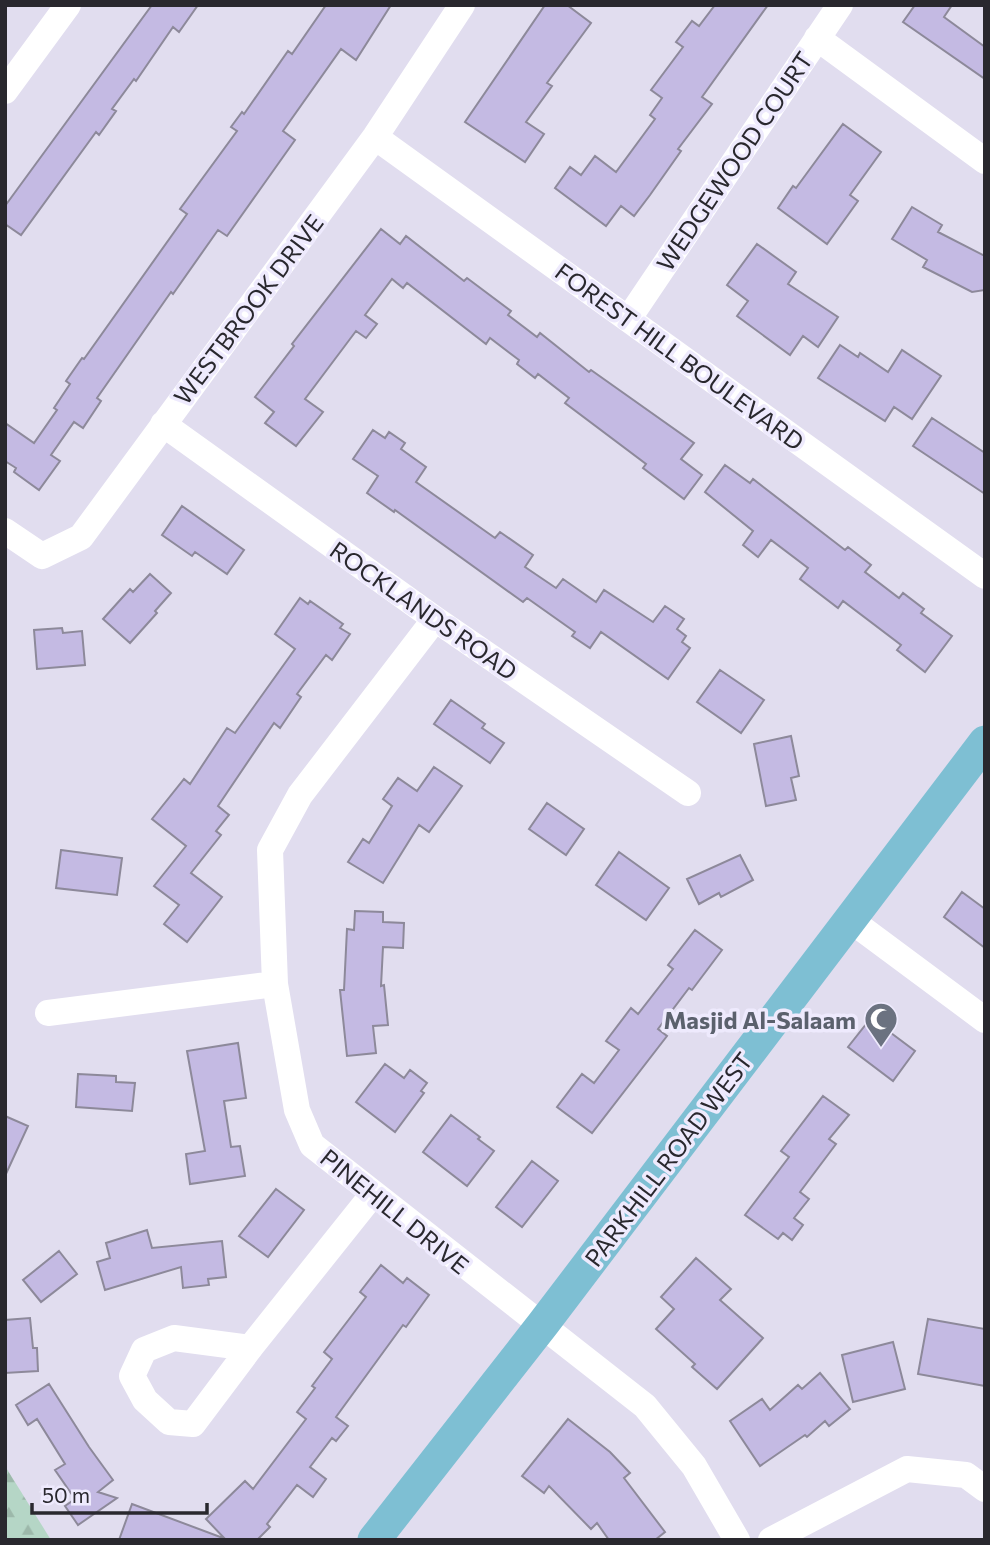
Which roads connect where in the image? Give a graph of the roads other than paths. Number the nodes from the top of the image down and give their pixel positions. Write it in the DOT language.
graph roads {
  1 [pos="68,5"];
  2 [pos="462,5"];
  3 [pos="840,5"];
  4 [pos="817,38"];
  5 [pos="5,91"];
  6 [pos="375,137"];
  7 [pos="985,161"];
  8 [pos="629,318"];
  9 [pos="163,424"];
  10 [pos="5,531"];
  11 [pos="985,576"];
  12 [pos="435,619"];
  13 [pos="985,742"];
  14 [pos="688,793"];
  15 [pos="849,919"];
  16 [pos="275,984"];
  17 [pos="48,1013"];
  18 [pos="985,1020"];
  19 [pos="373,1194"];
  20 [pos="543,1324"];
  21 [pos="250,1348"];
  22 [pos="985,1489"];
  23 [pos="374,1540"];
  24 [pos="737,1540"];
  25 [pos="771,1540"];
  1 -- 5 [label="street"];
  2 -- 6 [label="street, WESTBROOK DRIVE"];
  3 -- 4 [label="street, WEDGEWOOD COURT"];
  4 -- 7 [label="street"];
  4 -- 8 [label="street, WEDGEWOOD COURT"];
  6 -- 8 [label="street, FOREST HILL BOULEVARD"];
  6 -- 9 [label="street, WESTBROOK DRIVE"];
  8 -- 11 [label="street, FOREST HILL BOULEVARD"];
  9 -- 10 [label="street, WESTBROOK DRIVE"];
  9 -- 12 [label="street, ROCKLANDS ROAD"];
  12 -- 14 [label="street, ROCKLANDS ROAD"];
  12 -- 16 [label="street, PINEHILL DRIVE"];
  13 -- 15 [label="main road, PARKHILL ROAD WEST"];
  15 -- 18 [label="street"];
  15 -- 20 [label="main road, PARKHILL ROAD WEST"];
  16 -- 17 [label="street"];
  16 -- 19 [label="street, PINEHILL DRIVE"];
  19 -- 20 [label="street, PINEHILL DRIVE"];
  19 -- 21 [label="street"];
  20 -- 23 [label="main road, PARKHILL ROAD WEST"];
  20 -- 24 [label="street, PINEHILL DRIVE"];
  22 -- 25 [label="street"];
}
